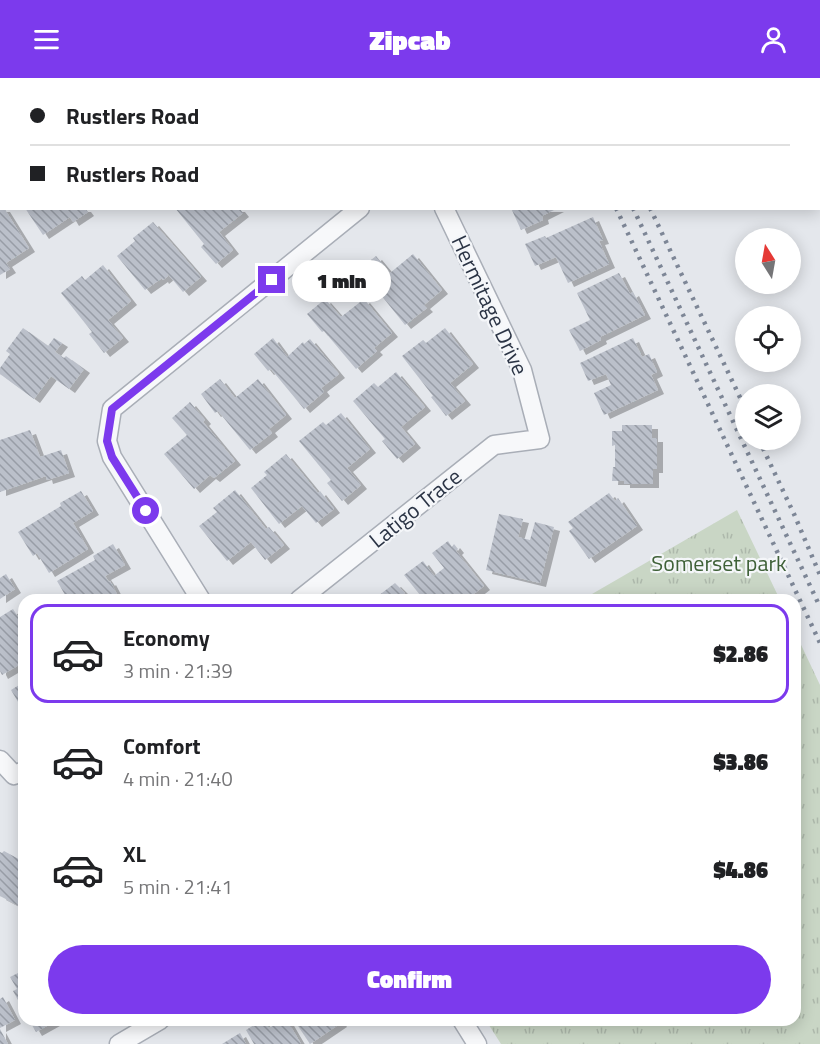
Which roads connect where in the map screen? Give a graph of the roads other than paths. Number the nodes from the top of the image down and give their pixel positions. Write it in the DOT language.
graph roads {
  1 [pos="358,210"];
  2 [pos="445,210"];
  3 [pos="540,439"];
  4 [pos="197,594"];
  5 [pos="307,594"];
  6 [pos="0,760"];
  7 [pos="18,773"];
  8 [pos="150,1026"];
  9 [pos="466,1026"];
  10 [pos="119,1044"];
  11 [pos="477,1044"];
  1 -- 4 [label="street"];
  2 -- 3 [label="street, Hermitage Drive"];
  3 -- 5 [label="street, Latigo Trace"];
  6 -- 7 [label="street"];
  8 -- 10 [label="street"];
  9 -- 11 [label="street"];
}
